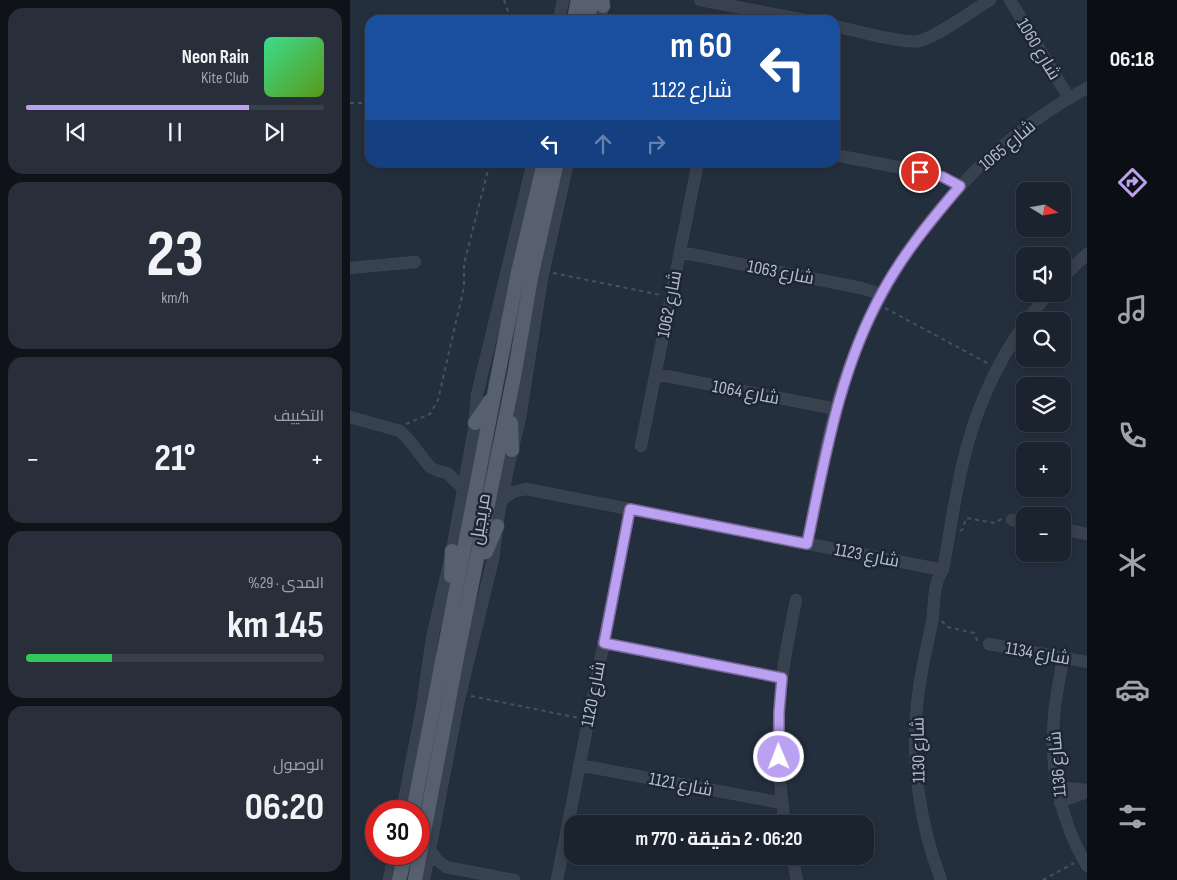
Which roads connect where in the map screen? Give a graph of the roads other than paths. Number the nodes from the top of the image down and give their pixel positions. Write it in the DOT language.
graph roads {
  1 [pos="563,0"];
  2 [pos="578,0"];
  3 [pos="700,0"];
  4 [pos="990,0"];
  5 [pos="1010,0"];
  6 [pos="730,3"];
  7 [pos="600,5"];
  8 [pos="560,15"];
  9 [pos="575,15"];
  10 [pos="592,15"];
  11 [pos="783,15"];
  12 [pos="840,27"];
  13 [pos="1087,88"];
  14 [pos="1069,98"];
  15 [pos="840,155"];
  16 [pos="532,167"];
  17 [pos="543,167"];
  18 [pos="556,167"];
  19 [pos="567,167"];
  20 [pos="697,167"];
  21 [pos="960,186"];
  22 [pos="680,252"];
  23 [pos="1087,254"];
  24 [pos="415,262"];
  25 [pos="350,268"];
  26 [pos="1071,269"];
  27 [pos="879,298"];
  28 [pos="1042,302"];
  29 [pos="1034,312"];
  30 [pos="1016,338"];
  31 [pos="515,371"];
  32 [pos="656,374"];
  33 [pos="493,396"];
  34 [pos="836,410"];
  35 [pos="350,417"];
  36 [pos="475,423"];
  37 [pos="642,446"];
  38 [pos="512,450"];
  39 [pos="468,461"];
  40 [pos="508,469"];
  41 [pos="447,473"];
  42 [pos="463,488"];
  43 [pos="526,489"];
  44 [pos="502,500"];
  45 [pos="630,509"];
  46 [pos="1012,520"];
  47 [pos="1016,521"];
  48 [pos="497,526"];
  49 [pos="1071,531"];
  50 [pos="1087,534"];
  51 [pos="807,544"];
  52 [pos="452,551"];
  53 [pos="943,570"];
  54 [pos="796,600"];
  55 [pos="460,642"];
  56 [pos="604,643"];
  57 [pos="989,644"];
  58 [pos="1063,658"];
  59 [pos="1087,662"];
  60 [pos="782,678"];
  61 [pos="438,681"];
  62 [pos="580,765"];
  63 [pos="1057,787"];
  64 [pos="1087,791"];
  65 [pos="404,800"];
  66 [pos="415,800"];
  67 [pos="782,803"];
  68 [pos="1060,803"];
  69 [pos="784,815"];
  70 [pos="430,850"];
  71 [pos="1085,863"];
  72 [pos="392,865"];
  73 [pos="402,865"];
  74 [pos="425,865"];
  75 [pos="794,865"];
  76 [pos="446,867"];
  77 [pos="421,879"];
  78 [pos="389,880"];
  79 [pos="399,880"];
  80 [pos="514,880"];
  81 [pos="557,880"];
  82 [pos="798,880"];
  83 [pos="941,880"];
  1 -- 8 [label="street"];
  2 -- 9 [label="main road"];
  3 -- 6 [label="street"];
  4 -- 12 [label="street"];
  5 -- 14 [label="street, شارع 1060"];
  6 -- 11 [label="street"];
  7 -- 10 [label="main road"];
  13 -- 14 [label="street, شارع 1065"];
  14 -- 21 [label="street, شارع 1065"];
  15 -- 21 [label="street"];
  16 -- 36 [label="street"];
  17 -- 33 [label="main road, مريجيل"];
  18 -- 31 [label="main road, مريجيل"];
  19 -- 38 [label="street, مريجيل"];
  20 -- 22 [label="street, شارع 1062"];
  21 -- 27 [label="street, شارع 1065"];
  22 -- 27 [label="street, شارع 1063"];
  22 -- 32 [label="street, شارع 1062"];
  23 -- 26 [label="street"];
  24 -- 25 [label="street"];
  27 -- 34 [label="street, شارع 1065"];
  28 -- 29 [label="street, شارع 1130"];
  30 -- 53 [label="street, شارع 1130"];
  31 -- 38 [label="main road"];
  31 -- 55 [label="main road, مريجيل"];
  32 -- 34 [label="street, شارع 1064"];
  32 -- 37 [label="street, شارع 1062"];
  33 -- 36 [label="main road"];
  33 -- 61 [label="main road, مريجيل"];
  34 -- 51 [label="street, شارع 1065"];
  35 -- 41 [label="street"];
  36 -- 39 [label="street"];
  38 -- 40 [label="street, مريجيل"];
  39 -- 41 [label="street"];
  39 -- 42 [label="street"];
  40 -- 43 [label="street"];
  40 -- 44 [label="street, مريجيل"];
  41 -- 42 [label="street"];
  42 -- 52 [label="street"];
  43 -- 44 [label="street"];
  43 -- 45 [label="street, شارع 1123"];
  44 -- 48 [label="street, مريجيل"];
  45 -- 51 [label="street, شارع 1123"];
  45 -- 56 [label="street, شارع 1120"];
  46 -- 47 [label="street"];
  48 -- 55 [label="main road"];
  48 -- 70 [label="street, مريجيل"];
  49 -- 50 [label="street"];
  51 -- 53 [label="street, شارع 1123"];
  52 -- 61 [label="main road"];
  52 -- 65 [label="street"];
  53 -- 83 [label="street, شارع 1130"];
  54 -- 60 [label="street"];
  55 -- 77 [label="main road, مريجيل"];
  56 -- 60 [label="street"];
  56 -- 62 [label="street, شارع 1120"];
  57 -- 58 [label="street, شارع 1134"];
  58 -- 59 [label="street, شارع 1134"];
  58 -- 63 [label="street, شارع 1136"];
  60 -- 67 [label="street"];
  61 -- 66 [label="main road, مريجيل"];
  62 -- 67 [label="street, شارع 1121"];
  62 -- 81 [label="street, شارع 1120"];
  63 -- 64 [label="street"];
  63 -- 68 [label="street, شارع 1136"];
  64 -- 68 [label="street"];
  67 -- 69 [label="street"];
  68 -- 71 [label="street, شارع 1136"];
  70 -- 76 [label="street"];
  72 -- 78 [label="street"];
  73 -- 79 [label="main road"];
  74 -- 77 [label="street, مريجيل"];
  75 -- 82 [label="street"];
  76 -- 77 [label="street"];
  76 -- 80 [label="street"];
}
